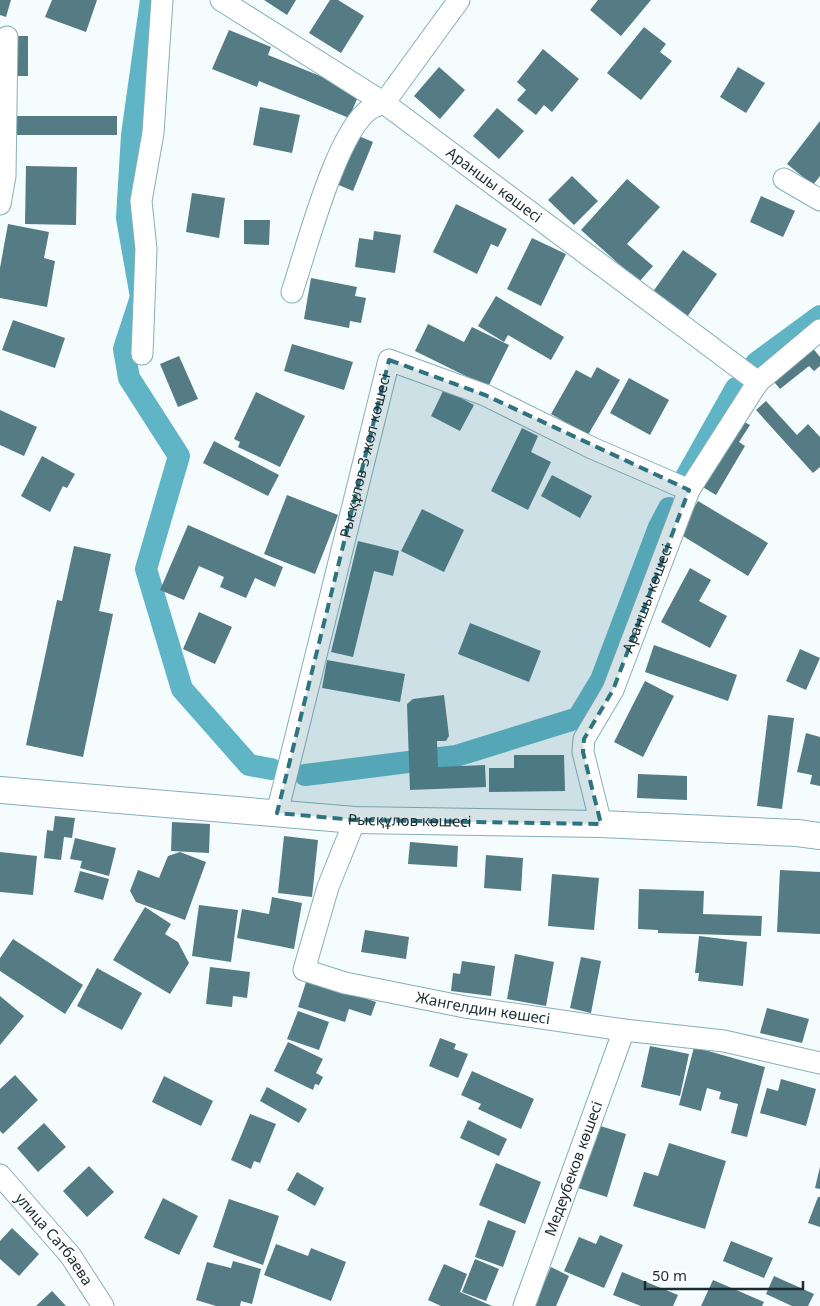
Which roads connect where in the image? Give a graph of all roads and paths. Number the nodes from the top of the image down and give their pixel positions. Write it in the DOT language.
graph roads {
  1 [pos="162,0"];
  2 [pos="221,0"];
  3 [pos="459,0"];
  4 [pos="7,37"];
  5 [pos="384,103"];
  6 [pos="784,179"];
  7 [pos="820,200"];
  8 [pos="0,204"];
  9 [pos="292,292"];
  10 [pos="820,330"];
  11 [pos="142,354"];
  12 [pos="758,382"];
  13 [pos="690,490"];
  14 [pos="0,790"];
  15 [pos="276,813"];
  16 [pos="355,820"];
  17 [pos="601,824"];
  18 [pos="820,836"];
  19 [pos="624,1030"];
  20 [pos="820,1062"];
  21 [pos="0,1175"];
  22 [pos="103,1306"];
  23 [pos="524,1306"];
  1 -- 11 [label="street"];
  2 -- 5 [label="street, Араншы көшесі"];
  3 -- 5 [label="street"];
  4 -- 8 [label="street"];
  5 -- 9 [label="street"];
  5 -- 12 [label="street, Араншы көшесі"];
  6 -- 7 [label="street"];
  10 -- 12 [label="street, Араншы көшесі"];
  12 -- 13 [label="street, Араншы көшесі"];
  13 -- 15 [label="street, Рысқұлов 3 жол көшесі"];
  13 -- 17 [label="street, Араншы көшесі"];
  14 -- 15 [label="main road, Рысқұлов көшесі"];
  15 -- 16 [label="main road, Рысқұлов көшесі"];
  16 -- 17 [label="main road, Рысқұлов көшесі"];
  16 -- 19 [label="street, Жангелдин көшесі"];
  17 -- 18 [label="main road, Рысқұлов көшесі"];
  19 -- 20 [label="street, Жангелдин көшесі"];
  19 -- 23 [label="street, Медеубеков көшесі"];
  21 -- 22 [label="street, улица Сатбаева"];
}
